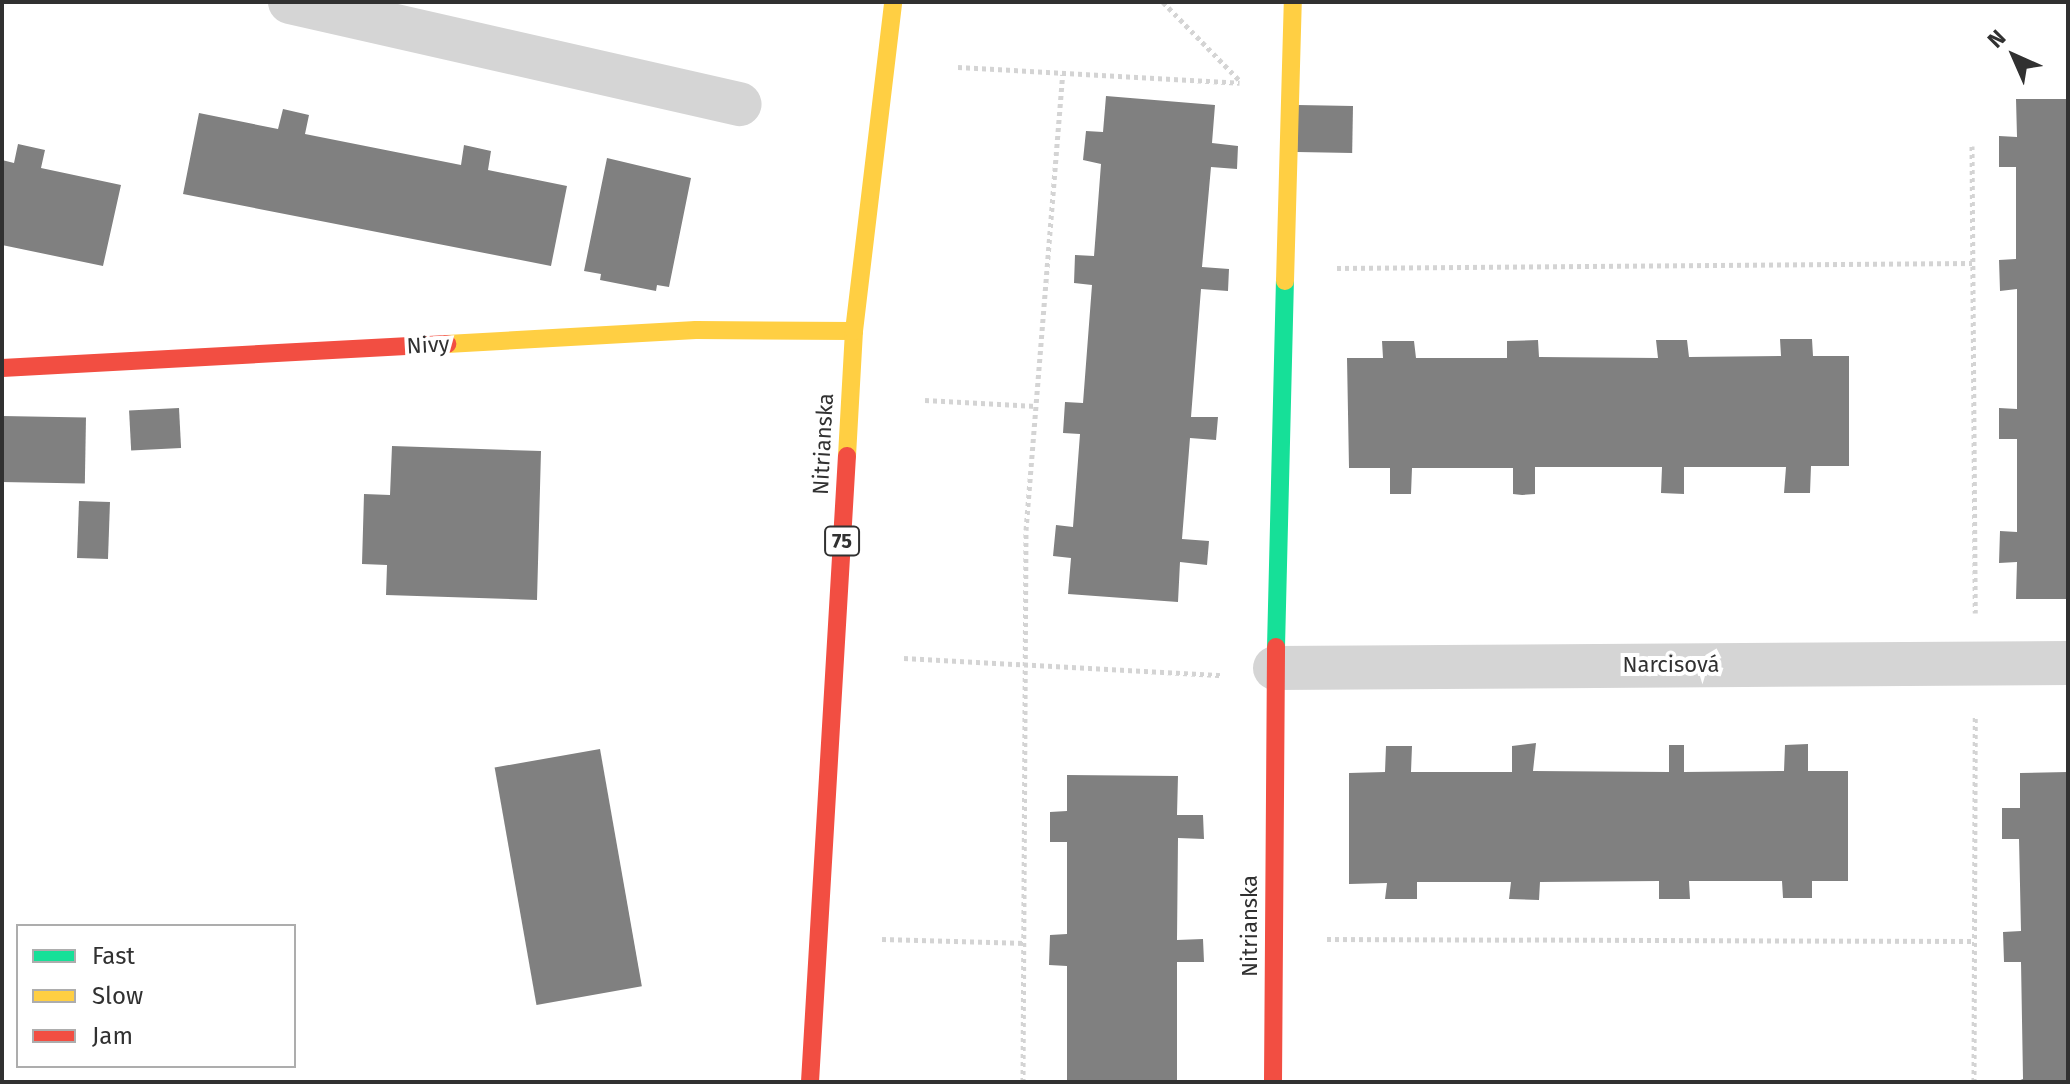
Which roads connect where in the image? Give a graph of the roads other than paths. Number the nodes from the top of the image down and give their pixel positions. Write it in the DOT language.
graph roads {
  1 [pos="290,2"];
  2 [pos="893,2"];
  3 [pos="1293,2"];
  4 [pos="740,104"];
  5 [pos="854,331"];
  6 [pos="2,368"];
  7 [pos="2068,663"];
  8 [pos="1275,668"];
  9 [pos="810,1082"];
  10 [pos="1273,1082"];
  1 -- 4 [label="street"];
  2 -- 5 [label="street, Nitrianska / 75"];
  3 -- 8 [label="street, Nitrianska"];
  5 -- 6 [label="street, Nivy"];
  5 -- 9 [label="street, Nitrianska / 75"];
  7 -- 8 [label="street, Narcisová"];
  8 -- 10 [label="street, Nitrianska"];
}
